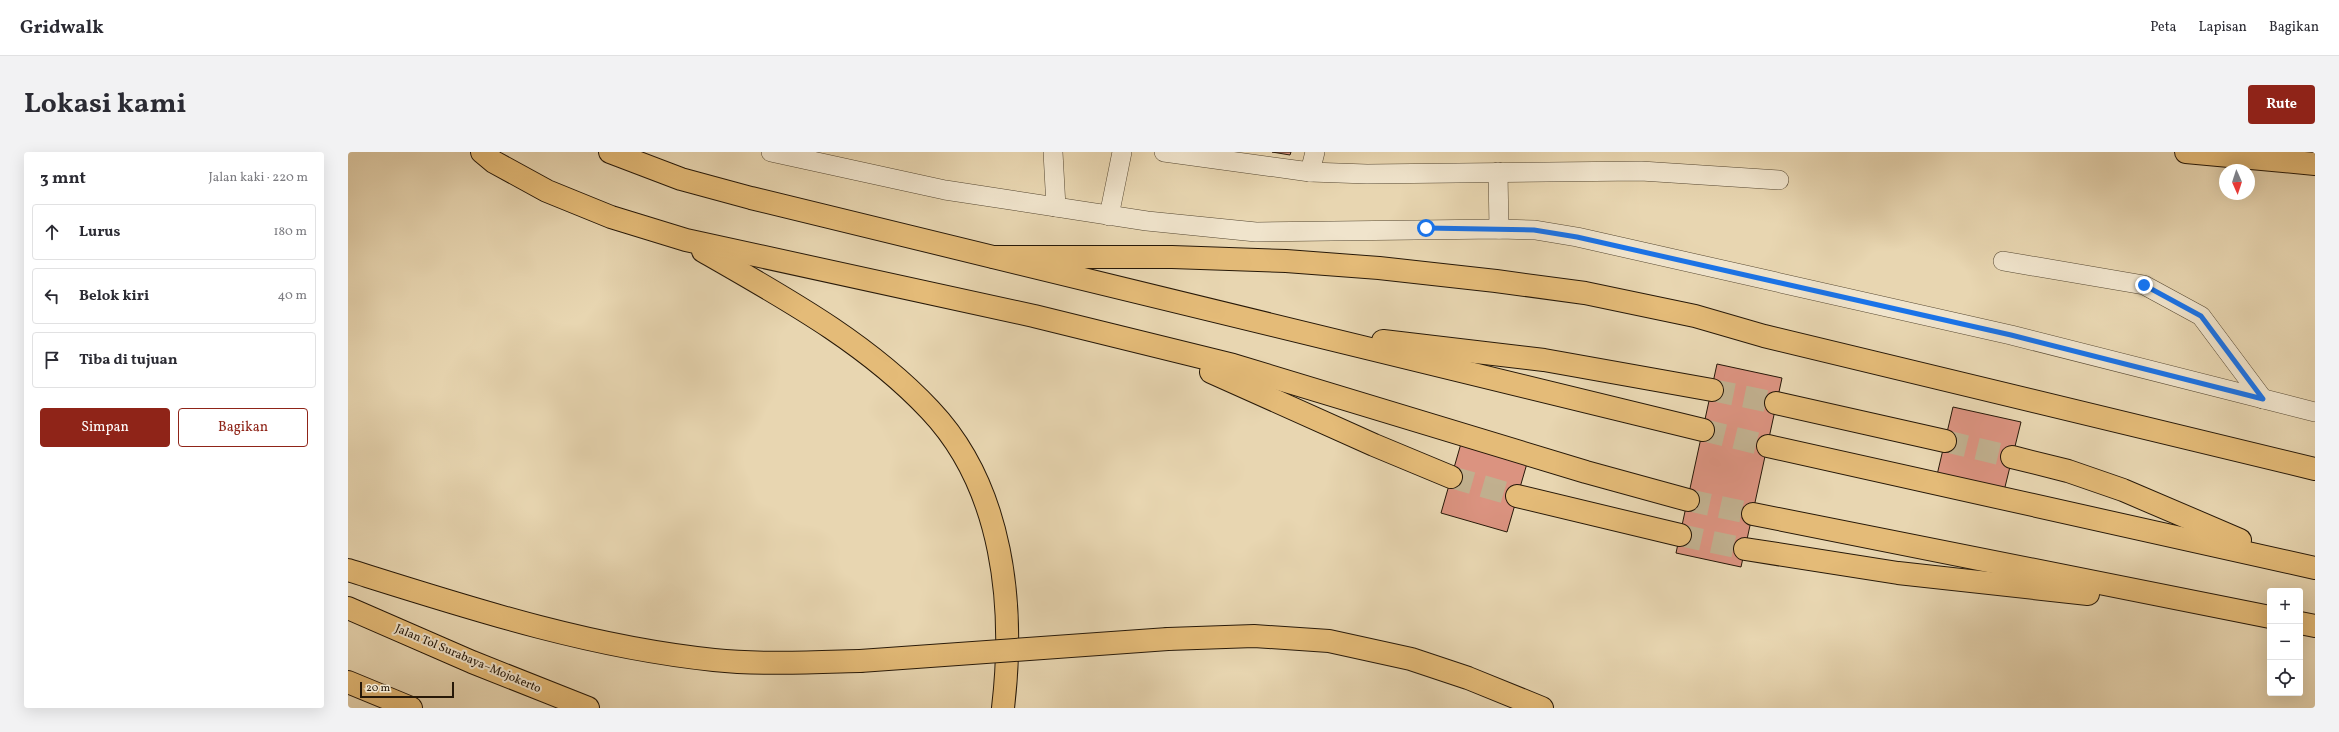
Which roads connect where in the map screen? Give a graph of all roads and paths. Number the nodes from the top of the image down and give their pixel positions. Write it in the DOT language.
graph roads {
  1 [pos="482,152"];
  2 [pos="610,152"];
  3 [pos="771,152"];
  4 [pos="1053,152"];
  5 [pos="1122,152"];
  6 [pos="1164,152"];
  7 [pos="1315,152"];
  8 [pos="2186,152"];
  9 [pos="2315,164"];
  10 [pos="1310,172"];
  11 [pos="1498,172"];
  12 [pos="1779,180"];
  13 [pos="1056,208"];
  14 [pos="1109,216"];
  15 [pos="1499,228"];
  16 [pos="686,240"];
  17 [pos="994,257"];
  18 [pos="2003,261"];
  19 [pos="1308,334"];
  20 [pos="1121,337"];
  21 [pos="1712,390"];
  22 [pos="2263,399"];
  23 [pos="1776,403"];
  24 [pos="2315,412"];
  25 [pos="1703,430"];
  26 [pos="1945,442"];
  27 [pos="1768,446"];
  28 [pos="2012,457"];
  29 [pos="2315,469"];
  30 [pos="1451,477"];
  31 [pos="1517,496"];
  32 [pos="1688,500"];
  33 [pos="1753,514"];
  34 [pos="1680,535"];
  35 [pos="1745,549"];
  36 [pos="2292,562"];
  37 [pos="2315,568"];
  38 [pos="348,570"];
  39 [pos="2207,605"];
  40 [pos="348,608"];
  41 [pos="2267,616"];
  42 [pos="2303,624"];
  43 [pos="2315,626"];
  44 [pos="348,682"];
  45 [pos="412,708"];
  46 [pos="588,708"];
  47 [pos="1003,708"];
  48 [pos="1542,708"];
  1 -- 16 [label="highway"];
  2 -- 17 [label="highway"];
  3 -- 13 [label="lane"];
  4 -- 13 [label="lane"];
  5 -- 14 [label="lane"];
  6 -- 10 [label="lane"];
  7 -- 10 [label="lane"];
  8 -- 9 [label="highway"];
  10 -- 11 [label="lane"];
  11 -- 12 [label="lane"];
  11 -- 15 [label="lane"];
  13 -- 14 [label="lane"];
  14 -- 15 [label="lane"];
  15 -- 22 [label="lane"];
  16 -- 20 [label="highway"];
  16 -- 47 [label="highway"];
  17 -- 19 [label="highway"];
  17 -- 29 [label="highway"];
  18 -- 22 [label="lane"];
  19 -- 21 [label="highway"];
  19 -- 25 [label="highway"];
  20 -- 30 [label="highway"];
  20 -- 32 [label="highway"];
  22 -- 24 [label="lane"];
  23 -- 26 [label="highway"];
  27 -- 36 [label="highway"];
  28 -- 36 [label="highway"];
  31 -- 34 [label="highway"];
  33 -- 39 [label="highway"];
  35 -- 39 [label="highway"];
  36 -- 37 [label="highway"];
  38 -- 48 [label="highway, bridge"];
  39 -- 41 [label="highway"];
  40 -- 46 [label="highway, Jalan Tol Surabaya–Mojokerto"];
  42 -- 43 [label="highway"];
  44 -- 45 [label="highway"];
}
